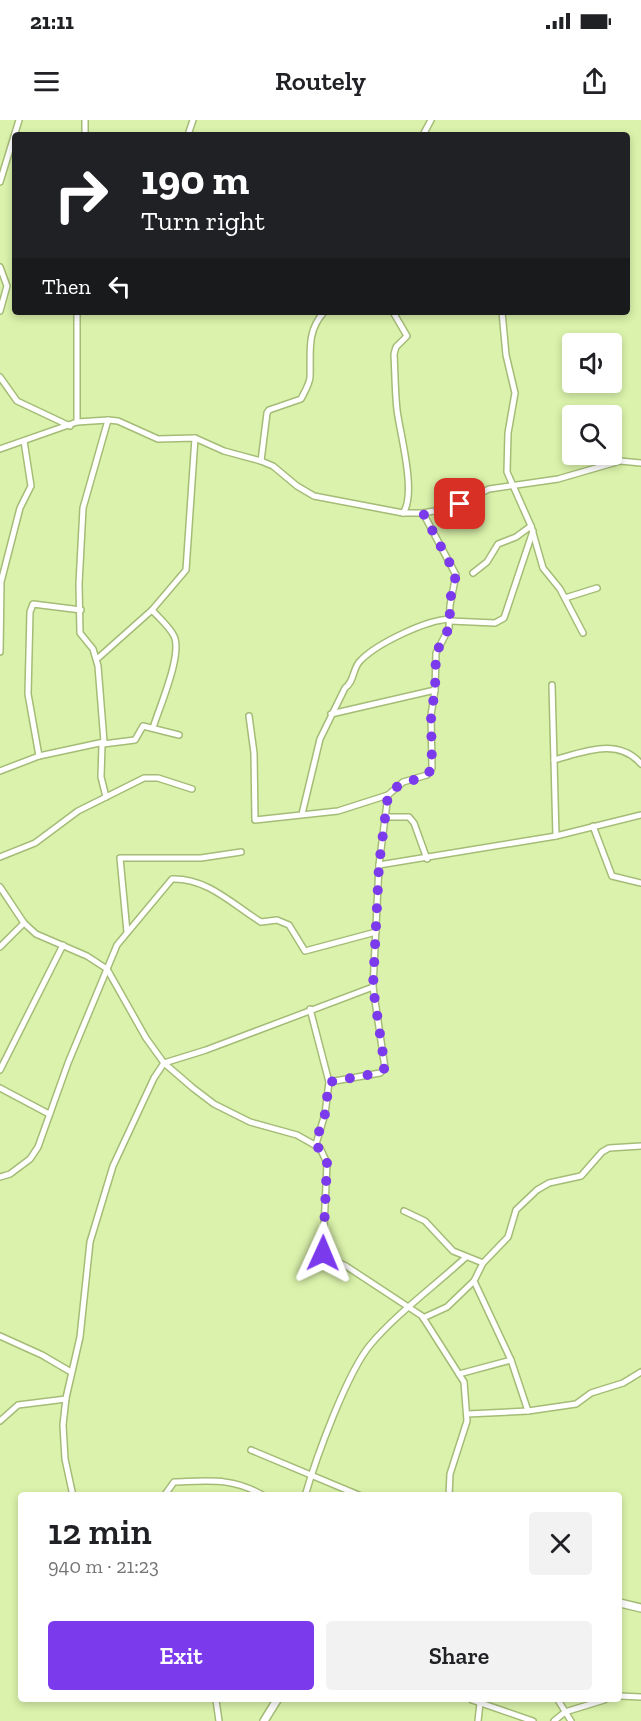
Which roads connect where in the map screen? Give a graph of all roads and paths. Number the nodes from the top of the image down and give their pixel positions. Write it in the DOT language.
graph roads {
  1 [pos="12,143"];
  2 [pos="0,182"];
  3 [pos="0,267"];
  4 [pos="7,286"];
  5 [pos="12,286"];
  6 [pos="0,311"];
  7 [pos="77,315"];
  8 [pos="322,315"];
  9 [pos="395,315"];
  10 [pos="502,315"];
  11 [pos="0,377"];
  12 [pos="108,420"];
  13 [pos="77,423"];
  14 [pos="70,426"];
  15 [pos="195,438"];
  16 [pos="24,441"];
  17 [pos="0,449"];
  18 [pos="261,461"];
  19 [pos="641,463"];
  20 [pos="513,486"];
  21 [pos="403,513"];
  22 [pos="423,513"];
  23 [pos="532,529"];
  24 [pos="473,573"];
  25 [pos="597,588"];
  26 [pos="565,598"];
  27 [pos="81,610"];
  28 [pos="152,610"];
  29 [pos="450,620"];
  30 [pos="583,633"];
  31 [pos="0,652"];
  32 [pos="97,659"];
  33 [pos="552,685"];
  34 [pos="435,690"];
  35 [pos="331,714"];
  36 [pos="249,716"];
  37 [pos="153,729"];
  38 [pos="179,735"];
  39 [pos="102,745"];
  40 [pos="39,756"];
  41 [pos="554,760"];
  42 [pos="641,764"];
  43 [pos="0,771"];
  44 [pos="192,789"];
  45 [pos="388,795"];
  46 [pos="106,797"];
  47 [pos="302,814"];
  48 [pos="641,815"];
  49 [pos="386,817"];
  50 [pos="593,826"];
  51 [pos="556,836"];
  52 [pos="241,852"];
  53 [pos="0,857"];
  54 [pos="427,859"];
  55 [pos="379,865"];
  56 [pos="640,880"];
  57 [pos="0,887"];
  58 [pos="24,923"];
  59 [pos="127,932"];
  60 [pos="376,932"];
  61 [pos="63,945"];
  62 [pos="0,947"];
  63 [pos="107,969"];
  64 [pos="373,987"];
  65 [pos="310,1009"];
  66 [pos="164,1063"];
  67 [pos="0,1070"];
  68 [pos="329,1082"];
  69 [pos="0,1088"];
  70 [pos="49,1114"];
  71 [pos="315,1144"];
  72 [pos="641,1146"];
  73 [pos="0,1177"];
  74 [pos="404,1211"];
  75 [pos="466,1257"];
  76 [pos="483,1263"];
  77 [pos="474,1281"];
  78 [pos="410,1308"];
  79 [pos="423,1318"];
  80 [pos="0,1336"];
  81 [pos="511,1360"];
  82 [pos="71,1372"];
  83 [pos="641,1372"];
  84 [pos="459,1374"];
  85 [pos="66,1399"];
  86 [pos="528,1411"];
  87 [pos="468,1414"];
  88 [pos="0,1421"];
  89 [pos="251,1450"];
  90 [pos="311,1473"];
  91 [pos="72,1492"];
  92 [pos="167,1492"];
  93 [pos="257,1492"];
  94 [pos="306,1492"];
  95 [pos="352,1492"];
  96 [pos="449,1492"];
  97 [pos="622,1603"];
  98 [pos="641,1608"];
  99 [pos="622,1696"];
  100 [pos="641,1697"];
  101 [pos="216,1702"];
  102 [pos="276,1702"];
  103 [pos="559,1702"];
  104 [pos="598,1702"];
  105 [pos="480,1703"];
  106 [pos="565,1712"];
  107 [pos="219,1721"];
  108 [pos="264,1721"];
  109 [pos="478,1721"];
  110 [pos="533,1721"];
  111 [pos="554,1721"];
  112 [pos="571,1721"];
  1 -- 2 [label="street"];
  3 -- 4 [label="street"];
  4 -- 5 [label="street"];
  4 -- 6 [label="street"];
  7 -- 13 [label="street"];
  8 -- 18 [label="street"];
  9 -- 21 [label="street"];
  10 -- 20 [label="street"];
  11 -- 14 [label="street"];
  12 -- 13 [label="street"];
  12 -- 15 [label="street"];
  12 -- 27 [label="street"];
  13 -- 14 [label="street"];
  14 -- 16 [label="street"];
  15 -- 18 [label="street"];
  15 -- 28 [label="street"];
  16 -- 17 [label="street"];
  16 -- 31 [label="street"];
  18 -- 21 [label="street"];
  19 -- 20 [label="street"];
  20 -- 22 [label="street"];
  20 -- 23 [label="street"];
  21 -- 22 [label="street"];
  22 -- 29 [label="street"];
  23 -- 24 [label="street"];
  23 -- 26 [label="street"];
  23 -- 29 [label="street"];
  25 -- 26 [label="street"];
  26 -- 30 [label="street"];
  27 -- 32 [label="street"];
  27 -- 40 [label="street"];
  28 -- 32 [label="street"];
  28 -- 37 [label="street"];
  29 -- 34 [label="street"];
  29 -- 35 [label="street"];
  32 -- 39 [label="street"];
  33 -- 41 [label="street"];
  34 -- 35 [label="street"];
  34 -- 45 [label="street"];
  35 -- 47 [label="street"];
  36 -- 47 [label="street"];
  37 -- 38 [label="street"];
  37 -- 39 [label="street"];
  39 -- 40 [label="street"];
  39 -- 46 [label="street"];
  40 -- 43 [label="street"];
  41 -- 42 [label="street"];
  41 -- 51 [label="street"];
  44 -- 46 [label="street"];
  45 -- 47 [label="street"];
  45 -- 49 [label="street"];
  46 -- 53 [label="street"];
  48 -- 50 [label="street"];
  49 -- 54 [label="street"];
  49 -- 55 [label="street"];
  50 -- 51 [label="street"];
  50 -- 56 [label="street"];
  51 -- 54 [label="street"];
  52 -- 59 [label="street"];
  54 -- 55 [label="street"];
  55 -- 60 [label="street"];
  57 -- 58 [label="street"];
  58 -- 61 [label="street"];
  58 -- 62 [label="street"];
  59 -- 60 [label="street"];
  59 -- 63 [label="street"];
  60 -- 64 [label="street"];
  61 -- 63 [label="street"];
  61 -- 67 [label="street"];
  63 -- 66 [label="street"];
  63 -- 70 [label="street"];
  64 -- 65 [label="street"];
  64 -- 68 [label="street"];
  65 -- 66 [label="street"];
  65 -- 68 [label="street"];
  66 -- 71 [label="street"];
  66 -- 82 [label="street"];
  68 -- 71 [label="street"];
  69 -- 70 [label="street"];
  70 -- 73 [label="street"];
  71 -- 78 [label="street"];
  72 -- 76 [label="street"];
  74 -- 75 [label="street"];
  75 -- 76 [label="street"];
  75 -- 78 [label="street"];
  76 -- 77 [label="street"];
  77 -- 79 [label="street"];
  77 -- 81 [label="street"];
  78 -- 79 [label="street"];
  78 -- 90 [label="street"];
  79 -- 84 [label="street"];
  80 -- 82 [label="street"];
  81 -- 84 [label="street"];
  81 -- 86 [label="street"];
  82 -- 85 [label="street"];
  83 -- 86 [label="street"];
  84 -- 87 [label="street"];
  85 -- 88 [label="street"];
  85 -- 91 [label="street"];
  86 -- 87 [label="street"];
  87 -- 96 [label="street"];
  89 -- 90 [label="street"];
  90 -- 94 [label="street"];
  90 -- 95 [label="street"];
  92 -- 93 [label="street"];
  97 -- 98 [label="street"];
  99 -- 100 [label="street"];
  101 -- 107 [label="street"];
  102 -- 108 [label="street"];
  103 -- 106 [label="street"];
  104 -- 106 [label="street"];
  105 -- 109 [label="street"];
  105 -- 110 [label="street"];
  106 -- 111 [label="street"];
  106 -- 112 [label="street"];
}
